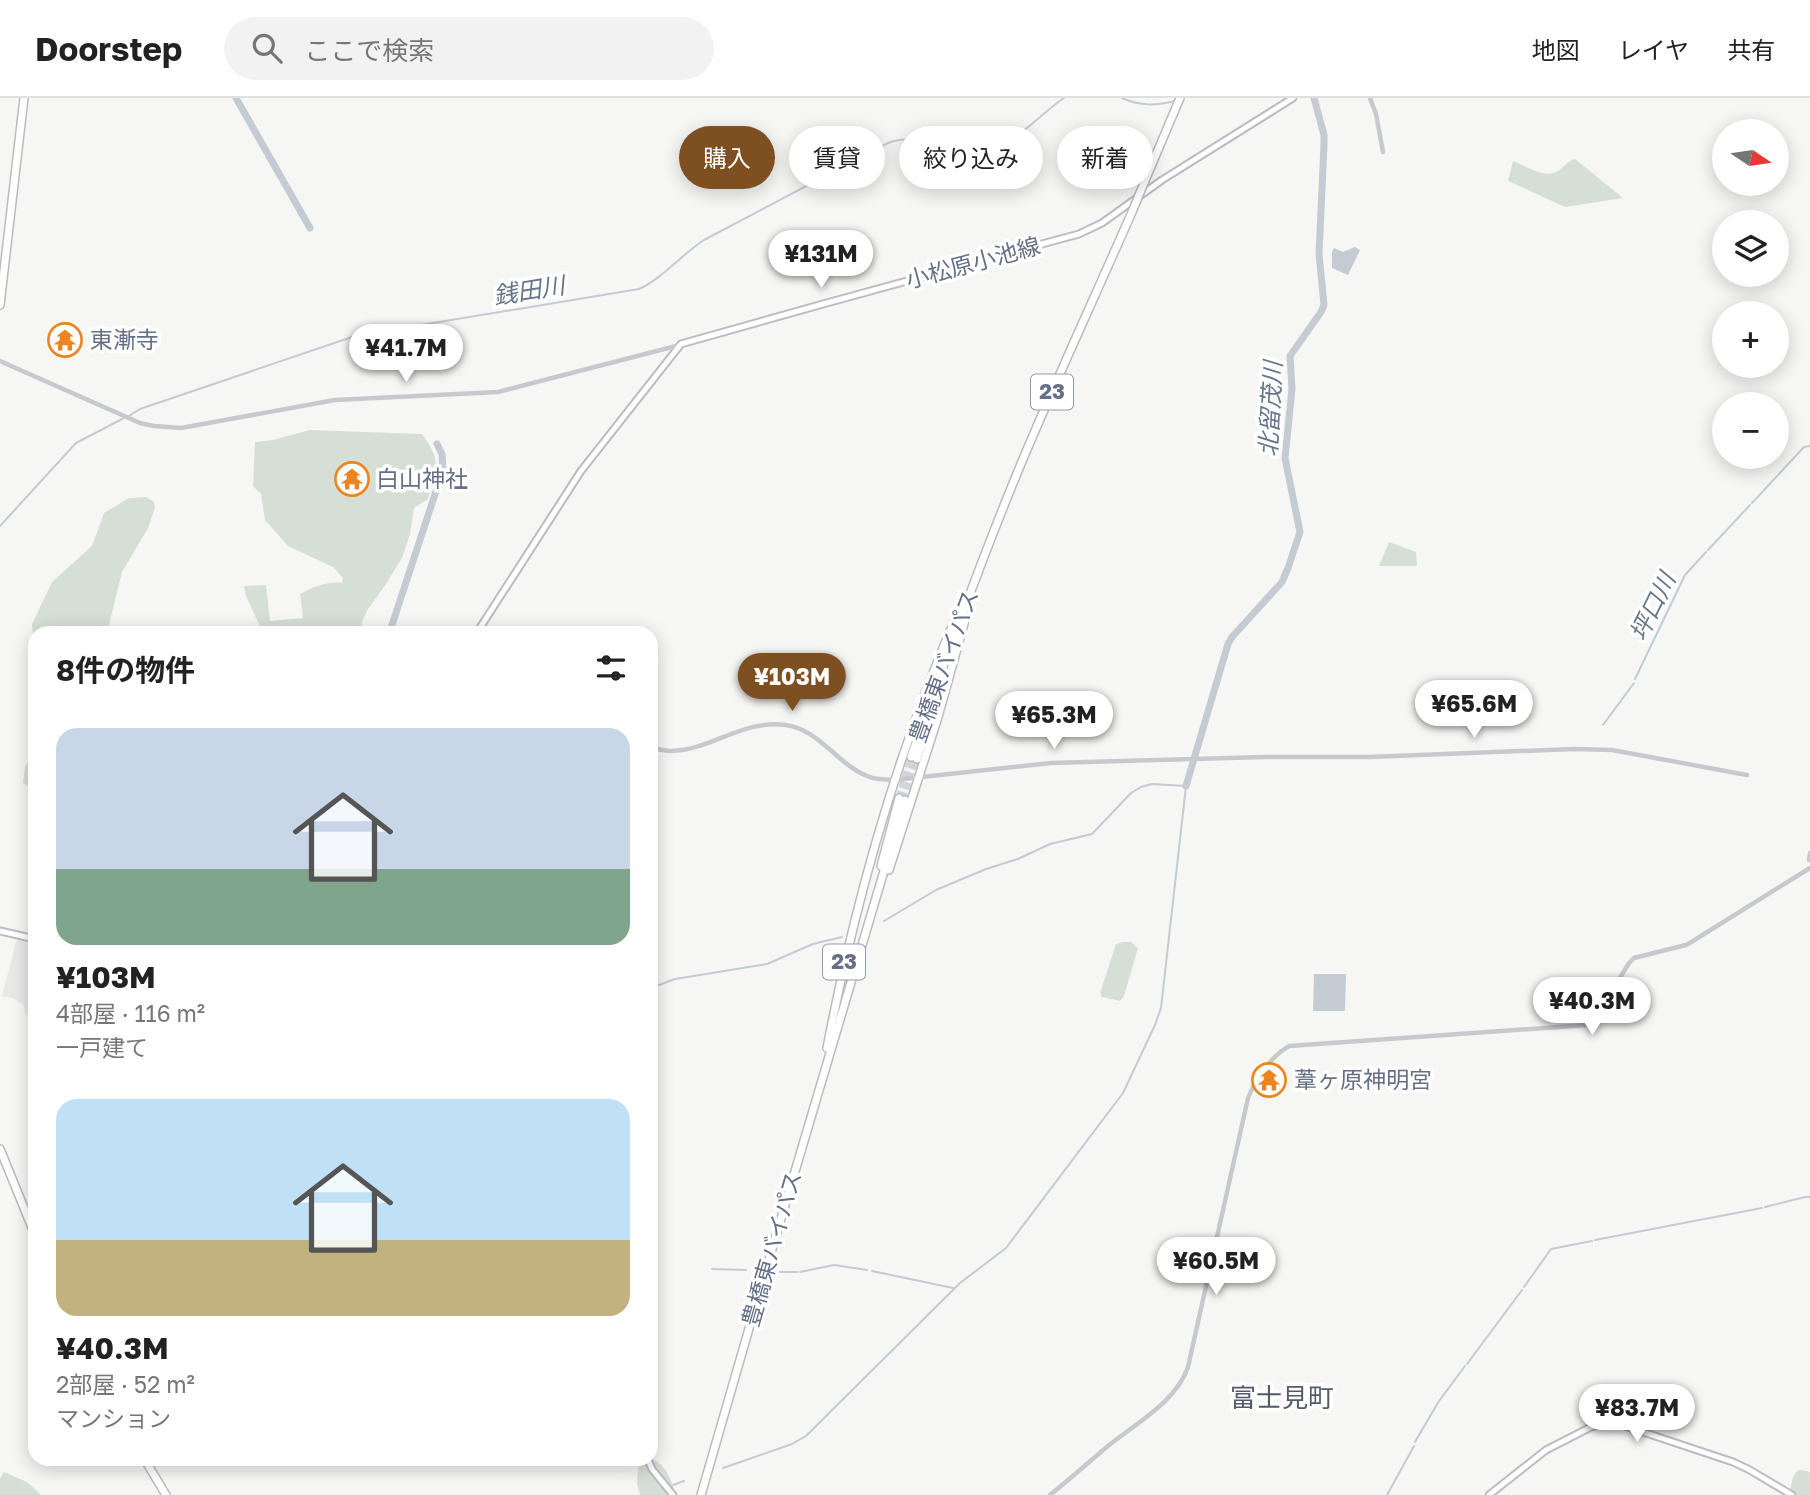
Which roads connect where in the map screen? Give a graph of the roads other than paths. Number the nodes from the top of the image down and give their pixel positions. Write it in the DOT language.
graph roads {
  1 [pos="24,98"];
  2 [pos="1180,98"];
  3 [pos="1293,98"];
  4 [pos="1370,98"];
  5 [pos="1383,152"];
  6 [pos="0,305"];
  7 [pos="681,344"];
  8 [pos="0,361"];
  9 [pos="990,540"];
  10 [pos="978,575"];
  11 [pos="967,609"];
  12 [pos="481,626"];
  13 [pos="658,749"];
  14 [pos="1747,775"];
  15 [pos="920,777"];
  16 [pos="894,780"];
  17 [pos="1810,853"];
  18 [pos="1809,860"];
  19 [pos="1810,868"];
  20 [pos="0,931"];
  21 [pos="28,937"];
  22 [pos="864,939"];
  23 [pos="845,1002"];
  24 [pos="819,1092"];
  25 [pos="0,1149"];
  26 [pos="28,1218"];
  27 [pos="149,1466"];
  28 [pos="651,1466"];
  29 [pos="166,1495"];
  30 [pos="673,1495"];
  31 [pos="701,1495"];
  32 [pos="1051,1495"];
  33 [pos="1489,1495"];
  34 [pos="1792,1495"];
  1 -- 6 [label="highway"];
  2 -- 9 [label="highway, 豊橋東バイパス / 23, bridge"];
  3 -- 7 [label="main road, 小松原小池線"];
  4 -- 5 [label="street"];
  7 -- 8 [label="street"];
  7 -- 12 [label="main road"];
  9 -- 10 [label="highway, 豊橋東バイパス / 23"];
  9 -- 16 [label="highway, 23"];
  10 -- 11 [label="highway, 豊橋東バイパス / 23"];
  10 -- 11 [label="highway, 豊橋東バイパス / 23"];
  11 -- 15 [label="highway, 23"];
  13 -- 16 [label="street"];
  14 -- 15 [label="street"];
  15 -- 16 [label="street"];
  15 -- 22 [label="highway, 23"];
  16 -- 24 [label="highway, 23"];
  17 -- 18 [label="street"];
  19 -- 32 [label="street"];
  20 -- 21 [label="main road"];
  22 -- 23 [label="highway, 豊橋東バイパス / 23"];
  22 -- 23 [label="highway, 豊橋東バイパス / 23"];
  23 -- 24 [label="highway, 豊橋東バイパス / 23"];
  24 -- 31 [label="highway, 豊橋東バイパス / 23"];
  25 -- 26 [label="highway"];
  27 -- 29 [label="highway"];
  28 -- 30 [label="main road"];
  33 -- 34 [label="main road"];
}
